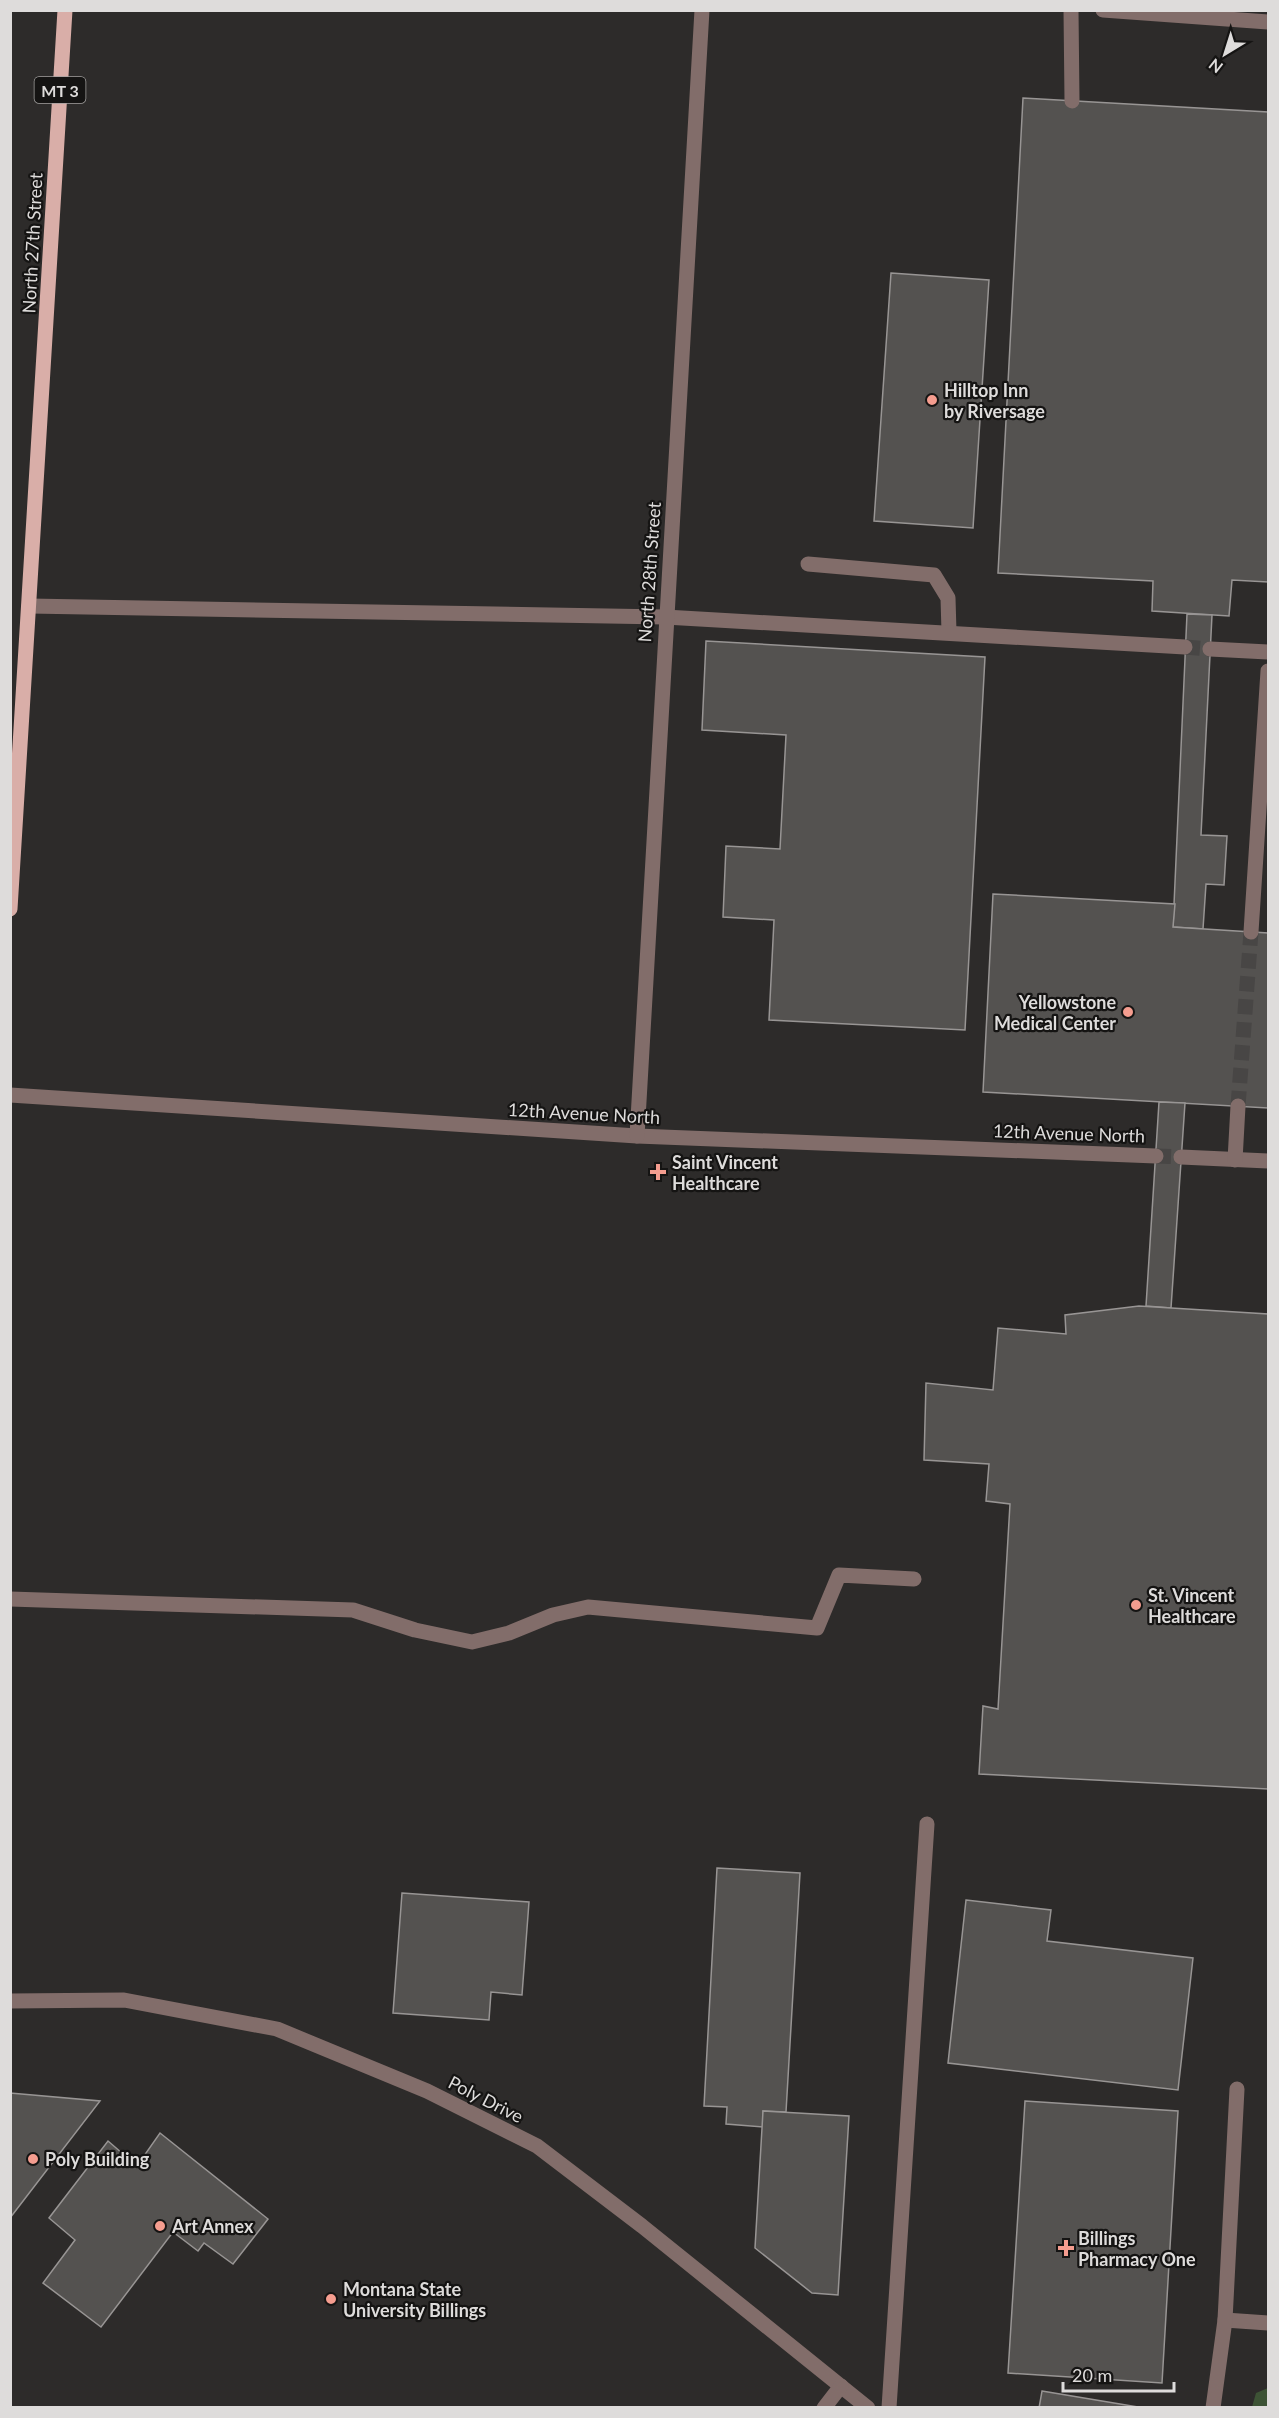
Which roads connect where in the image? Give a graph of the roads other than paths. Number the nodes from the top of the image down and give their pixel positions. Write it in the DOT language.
graph roads {
  1 [pos="65,10"];
  2 [pos="702,10"];
  3 [pos="1071,10"];
  4 [pos="1103,10"];
  5 [pos="1269,22"];
  6 [pos="1072,101"];
  7 [pos="808,564"];
  8 [pos="29,606"];
  9 [pos="666,617"];
  10 [pos="948,632"];
  11 [pos="1185,646"];
  12 [pos="1210,649"];
  13 [pos="1269,652"];
  14 [pos="1269,671"];
  15 [pos="10,909"];
  16 [pos="1251,932"];
  17 [pos="10,1095"];
  18 [pos="1238,1106"];
  19 [pos="637,1136"];
  20 [pos="1156,1156"];
  21 [pos="1181,1157"];
  22 [pos="1236,1160"];
  23 [pos="1269,1161"];
  24 [pos="915,1579"];
  25 [pos="10,1599"];
  26 [pos="927,1824"];
  27 [pos="10,2001"];
  28 [pos="1237,2089"];
  29 [pos="1225,2320"];
  30 [pos="1269,2323"];
  31 [pos="840,2386"];
  32 [pos="824,2408"];
  33 [pos="868,2408"];
  34 [pos="889,2408"];
  35 [pos="1213,2408"];
  1 -- 8 [label="main road, North 27th Street / MT 3"];
  2 -- 9 [label="street, North 28th Street"];
  3 -- 6 [label="street"];
  4 -- 5 [label="street"];
  7 -- 10 [label="street"];
  8 -- 9 [label="street"];
  8 -- 15 [label="main road, North 27th Street / MT 3"];
  9 -- 10 [label="street"];
  9 -- 19 [label="street, North 28th Street"];
  10 -- 11 [label="street"];
  12 -- 13 [label="street"];
  14 -- 16 [label="street"];
  17 -- 19 [label="street, 12th Avenue North"];
  18 -- 22 [label="street"];
  19 -- 20 [label="street, 12th Avenue North"];
  21 -- 22 [label="street"];
  22 -- 23 [label="street"];
  24 -- 25 [label="street"];
  26 -- 34 [label="street"];
  27 -- 31 [label="street, Poly Drive"];
  28 -- 29 [label="street"];
  29 -- 30 [label="street"];
  29 -- 35 [label="street"];
  31 -- 32 [label="street"];
  31 -- 33 [label="street, Poly Drive"];
}
